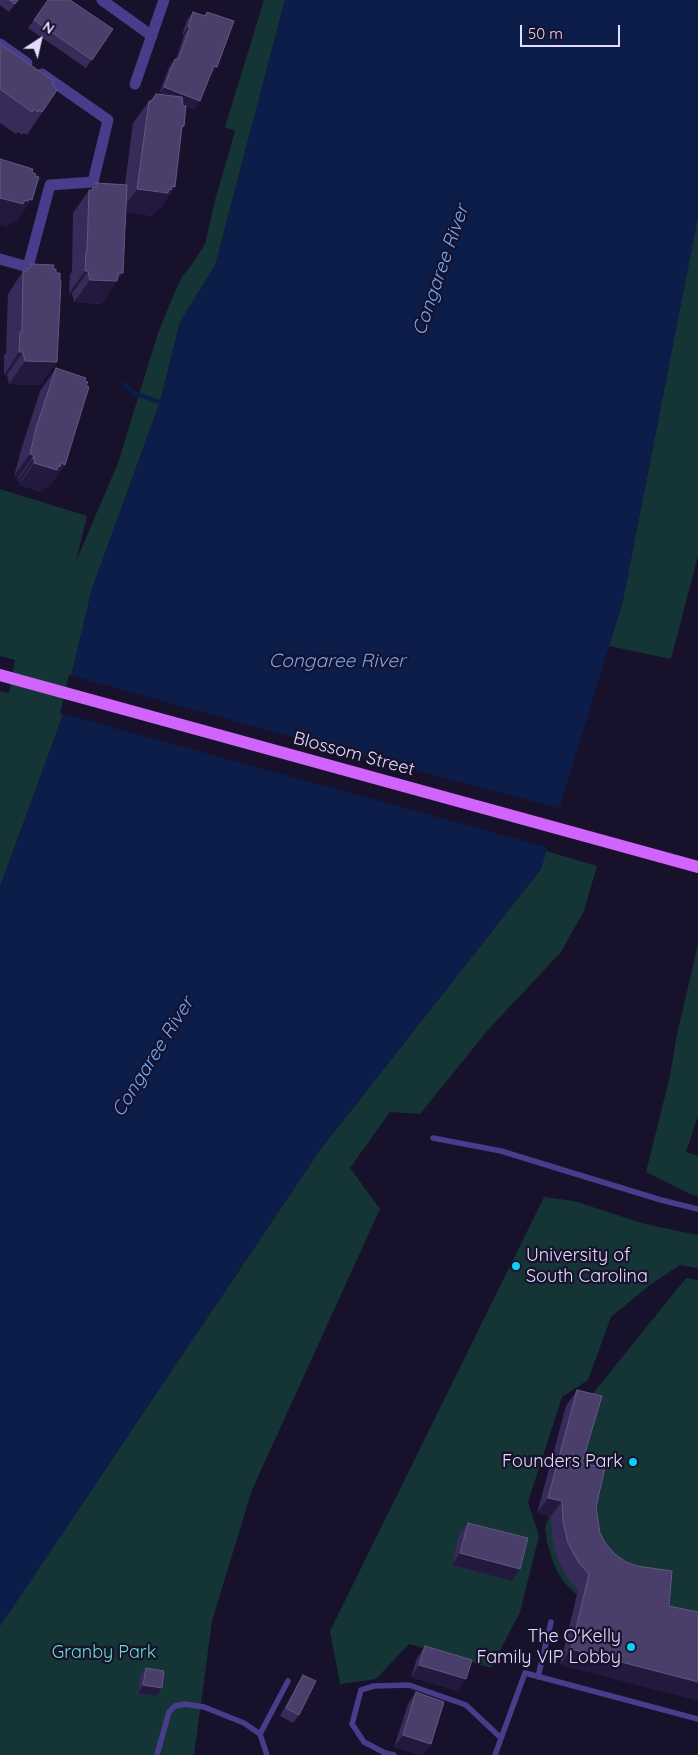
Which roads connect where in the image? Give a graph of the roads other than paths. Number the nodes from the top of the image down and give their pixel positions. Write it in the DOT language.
graph roads {
  1 [pos="102,0"];
  2 [pos="164,0"];
  3 [pos="152,36"];
  4 [pos="0,44"];
  5 [pos="135,84"];
  6 [pos="0,259"];
  7 [pos="0,675"];
  8 [pos="698,867"];
  9 [pos="433,1138"];
  10 [pos="698,1209"];
  11 [pos="551,1622"];
  12 [pos="538,1676"];
  13 [pos="288,1681"];
  14 [pos="698,1719"];
  15 [pos="260,1734"];
  16 [pos="501,1738"];
  17 [pos="157,1755"];
  18 [pos="267,1755"];
  19 [pos="394,1755"];
  20 [pos="495,1755"];
  1 -- 3 [label="street"];
  2 -- 3 [label="street"];
  3 -- 5 [label="street"];
  4 -- 6 [label="street"];
  7 -- 8 [label="main road, Blossom Street"];
  9 -- 10 [label="lane"];
  11 -- 12 [label="lane"];
  12 -- 14 [label="lane"];
  12 -- 16 [label="lane"];
  13 -- 15 [label="lane"];
  15 -- 17 [label="lane"];
  15 -- 18 [label="lane"];
  16 -- 19 [label="lane"];
  16 -- 20 [label="lane"];
}
